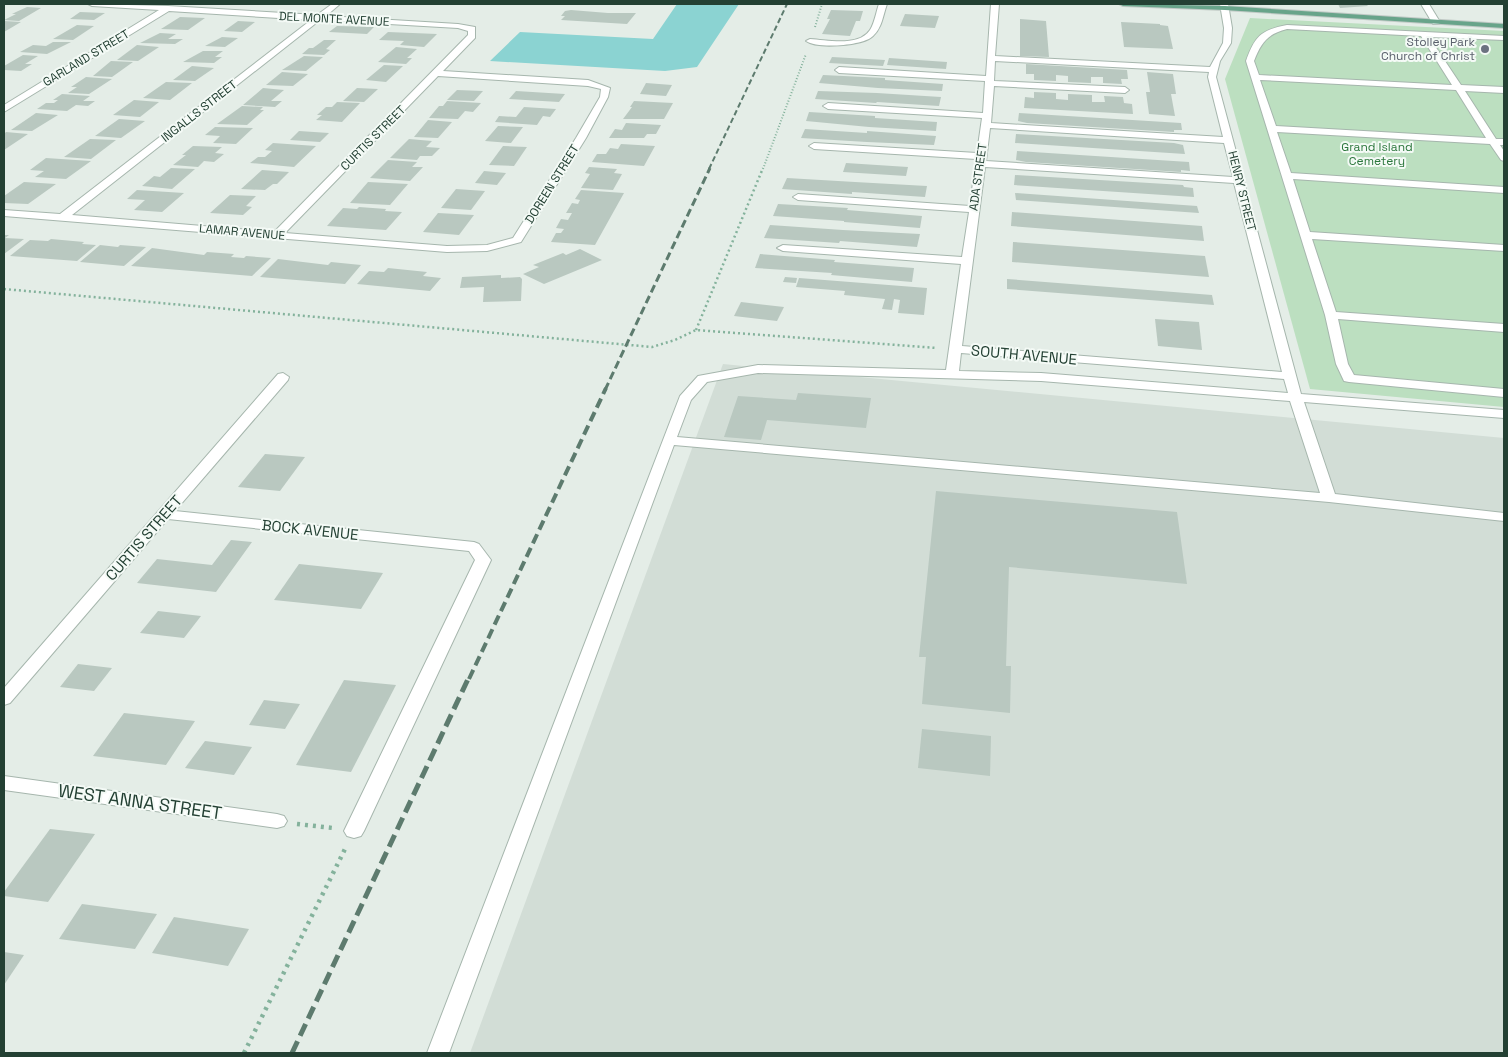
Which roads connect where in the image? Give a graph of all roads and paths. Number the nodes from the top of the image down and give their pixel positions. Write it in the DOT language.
graph roads {
  1 [pos="92,4"];
  2 [pos="336,4"];
  3 [pos="822,4"];
  4 [pos="883,4"];
  5 [pos="995,4"];
  6 [pos="1123,4"];
  7 [pos="1425,4"];
  8 [pos="1225,6"];
  9 [pos="168,8"];
  10 [pos="317,18"];
  11 [pos="1436,22"];
  12 [pos="1504,26"];
  13 [pos="1423,33"];
  14 [pos="1504,38"];
  15 [pos="467,41"];
  16 [pos="810,41"];
  17 [pos="991,58"];
  18 [pos="839,70"];
  19 [pos="1214,70"];
  20 [pos="438,73"];
  21 [pos="1256,77"];
  22 [pos="990,81"];
  23 [pos="1458,88"];
  24 [pos="1125,90"];
  25 [pos="1504,90"];
  26 [pos="828,106"];
  27 [pos="4,109"];
  28 [pos="986,120"];
  29 [pos="1273,128"];
  30 [pos="1229,140"];
  31 [pos="1493,141"];
  32 [pos="1504,142"];
  33 [pos="814,146"];
  34 [pos="1504,158"];
  35 [pos="981,160"];
  36 [pos="1288,176"];
  37 [pos="1240,180"];
  38 [pos="1504,190"];
  39 [pos="798,197"];
  40 [pos="974,209"];
  41 [pos="4,213"];
  42 [pos="63,217"];
  43 [pos="277,235"];
  44 [pos="1306,235"];
  45 [pos="480,248"];
  46 [pos="783,248"];
  47 [pos="1504,248"];
  48 [pos="967,262"];
  49 [pos="4,289"];
  50 [pos="1331,315"];
  51 [pos="1504,328"];
  52 [pos="696,330"];
  53 [pos="955,350"];
  54 [pos="952,375"];
  55 [pos="1290,376"];
  56 [pos="283,378"];
  57 [pos="1504,393"];
  58 [pos="1294,396"];
  59 [pos="1504,414"];
  60 [pos="669,440"];
  61 [pos="1329,498"];
  62 [pos="165,514"];
  63 [pos="1504,517"];
  64 [pos="4,699"];
  65 [pos="4,783"];
  66 [pos="277,821"];
  67 [pos="354,831"];
  68 [pos="244,1053"];
  69 [pos="438,1053"];
  1 -- 9 [label="street, DEL MONTE AVENUE"];
  2 -- 10 [label="street, INGALLS STREET"];
  3 -- 16 [label="path"];
  4 -- 16 [label="street"];
  5 -- 17 [label="street, ADA STREET"];
  6 -- 8 [label="main road"];
  7 -- 11 [label="street"];
  8 -- 11 [label="main road"];
  8 -- 19 [label="street"];
  9 -- 10 [label="street, DEL MONTE AVENUE"];
  9 -- 27 [label="street, GARLAND STREET"];
  10 -- 15 [label="street, DEL MONTE AVENUE"];
  10 -- 42 [label="street, INGALLS STREET"];
  11 -- 12 [label="main road"];
  13 -- 14 [label="street"];
  13 -- 21 [label="street"];
  13 -- 23 [label="street"];
  15 -- 20 [label="street, CURTIS STREET"];
  16 -- 52 [label="path"];
  17 -- 19 [label="street"];
  17 -- 22 [label="street, ADA STREET"];
  18 -- 22 [label="street"];
  19 -- 30 [label="street, HENRY STREET"];
  20 -- 43 [label="street, CURTIS STREET"];
  20 -- 45 [label="street, DOREEN STREET"];
  21 -- 23 [label="street"];
  21 -- 29 [label="street"];
  22 -- 24 [label="street"];
  22 -- 28 [label="street, ADA STREET"];
  23 -- 25 [label="street"];
  23 -- 31 [label="street"];
  26 -- 28 [label="street"];
  28 -- 30 [label="street"];
  28 -- 35 [label="street, ADA STREET"];
  29 -- 31 [label="street"];
  29 -- 36 [label="street"];
  30 -- 37 [label="street, HENRY STREET"];
  31 -- 32 [label="street"];
  31 -- 34 [label="street"];
  33 -- 35 [label="street"];
  35 -- 37 [label="street"];
  35 -- 40 [label="street, ADA STREET"];
  36 -- 38 [label="street"];
  36 -- 44 [label="street"];
  37 -- 55 [label="street, HENRY STREET"];
  39 -- 40 [label="street"];
  40 -- 48 [label="street, ADA STREET"];
  41 -- 42 [label="street, LAMAR AVENUE"];
  42 -- 43 [label="street, LAMAR AVENUE"];
  43 -- 45 [label="street, LAMAR AVENUE"];
  44 -- 47 [label="street"];
  44 -- 50 [label="street"];
  46 -- 48 [label="street"];
  48 -- 53 [label="street, ADA STREET"];
  49 -- 52 [label="path"];
  50 -- 51 [label="street"];
  50 -- 57 [label="street"];
  52 -- 53 [label="path"];
  53 -- 54 [label="street, SOUTH AVENUE"];
  53 -- 55 [label="street, SOUTH AVENUE"];
  54 -- 58 [label="street"];
  54 -- 60 [label="street"];
  55 -- 58 [label="street, HENRY STREET"];
  56 -- 62 [label="street, CURTIS STREET"];
  58 -- 59 [label="street"];
  58 -- 61 [label="street, HENRY STREET"];
  60 -- 61 [label="street"];
  60 -- 69 [label="street"];
  61 -- 63 [label="street"];
  62 -- 64 [label="street, CURTIS STREET"];
  62 -- 67 [label="street, BOCK AVENUE"];
  65 -- 66 [label="street, WEST ANNA STREET"];
  66 -- 67 [label="path"];
  67 -- 68 [label="path"];
}
